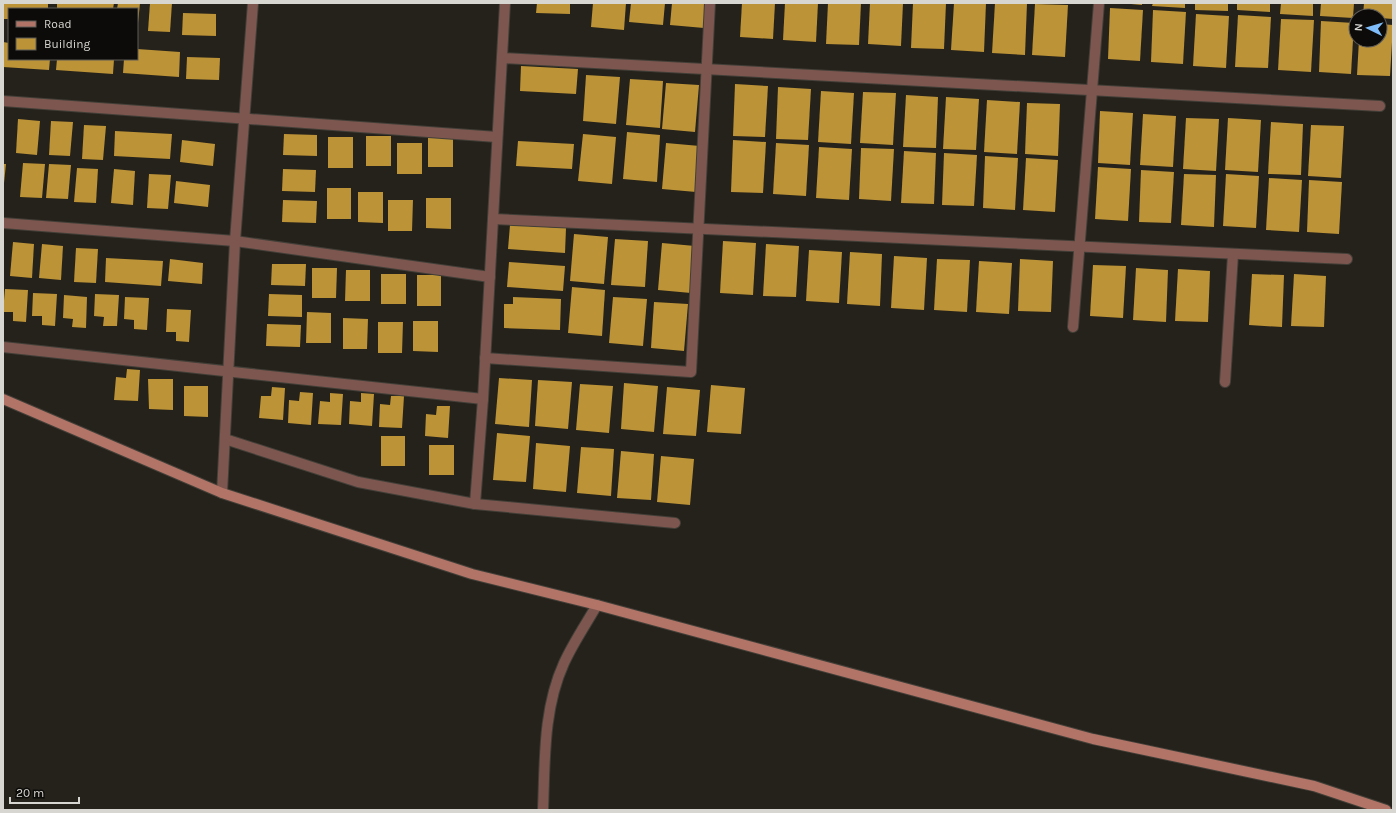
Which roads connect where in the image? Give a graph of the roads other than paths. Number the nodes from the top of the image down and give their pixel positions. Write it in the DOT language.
graph roads {
  1 [pos="252,3"];
  2 [pos="505,3"];
  3 [pos="710,3"];
  4 [pos="1099,3"];
  5 [pos="502,58"];
  6 [pos="707,70"];
  7 [pos="1092,90"];
  8 [pos="3,101"];
  9 [pos="1380,106"];
  10 [pos="245,119"];
  11 [pos="497,137"];
  12 [pos="493,219"];
  13 [pos="3,223"];
  14 [pos="698,229"];
  15 [pos="235,241"];
  16 [pos="1079,247"];
  17 [pos="1233,254"];
  18 [pos="1347,259"];
  19 [pos="490,277"];
  20 [pos="1072,328"];
  21 [pos="3,347"];
  22 [pos="485,358"];
  23 [pos="229,371"];
  24 [pos="1225,382"];
  25 [pos="3,399"];
  26 [pos="483,399"];
  27 [pos="225,439"];
  28 [pos="222,493"];
  29 [pos="475,504"];
  30 [pos="675,523"];
  31 [pos="597,605"];
  32 [pos="543,810"];
  33 [pos="1386,810"];
  1 -- 10 [label="street"];
  2 -- 5 [label="street"];
  3 -- 6 [label="street"];
  4 -- 7 [label="street"];
  5 -- 6 [label="street"];
  5 -- 11 [label="street"];
  6 -- 7 [label="street"];
  6 -- 14 [label="street"];
  7 -- 9 [label="street"];
  7 -- 16 [label="street"];
  8 -- 10 [label="street"];
  10 -- 11 [label="street"];
  10 -- 15 [label="street"];
  11 -- 12 [label="street"];
  12 -- 14 [label="street"];
  12 -- 19 [label="street"];
  13 -- 15 [label="street"];
  14 -- 16 [label="street"];
  14 -- 22 [label="street"];
  15 -- 19 [label="street"];
  15 -- 23 [label="street"];
  16 -- 17 [label="street"];
  16 -- 20 [label="street"];
  17 -- 18 [label="street"];
  17 -- 24 [label="street"];
  19 -- 22 [label="street"];
  21 -- 23 [label="street"];
  22 -- 26 [label="street"];
  23 -- 26 [label="street"];
  23 -- 27 [label="street"];
  25 -- 28 [label="main road"];
  26 -- 29 [label="street"];
  27 -- 28 [label="street"];
  27 -- 29 [label="street"];
  28 -- 31 [label="main road"];
  29 -- 30 [label="street"];
  31 -- 32 [label="street"];
  31 -- 33 [label="main road"];
}
